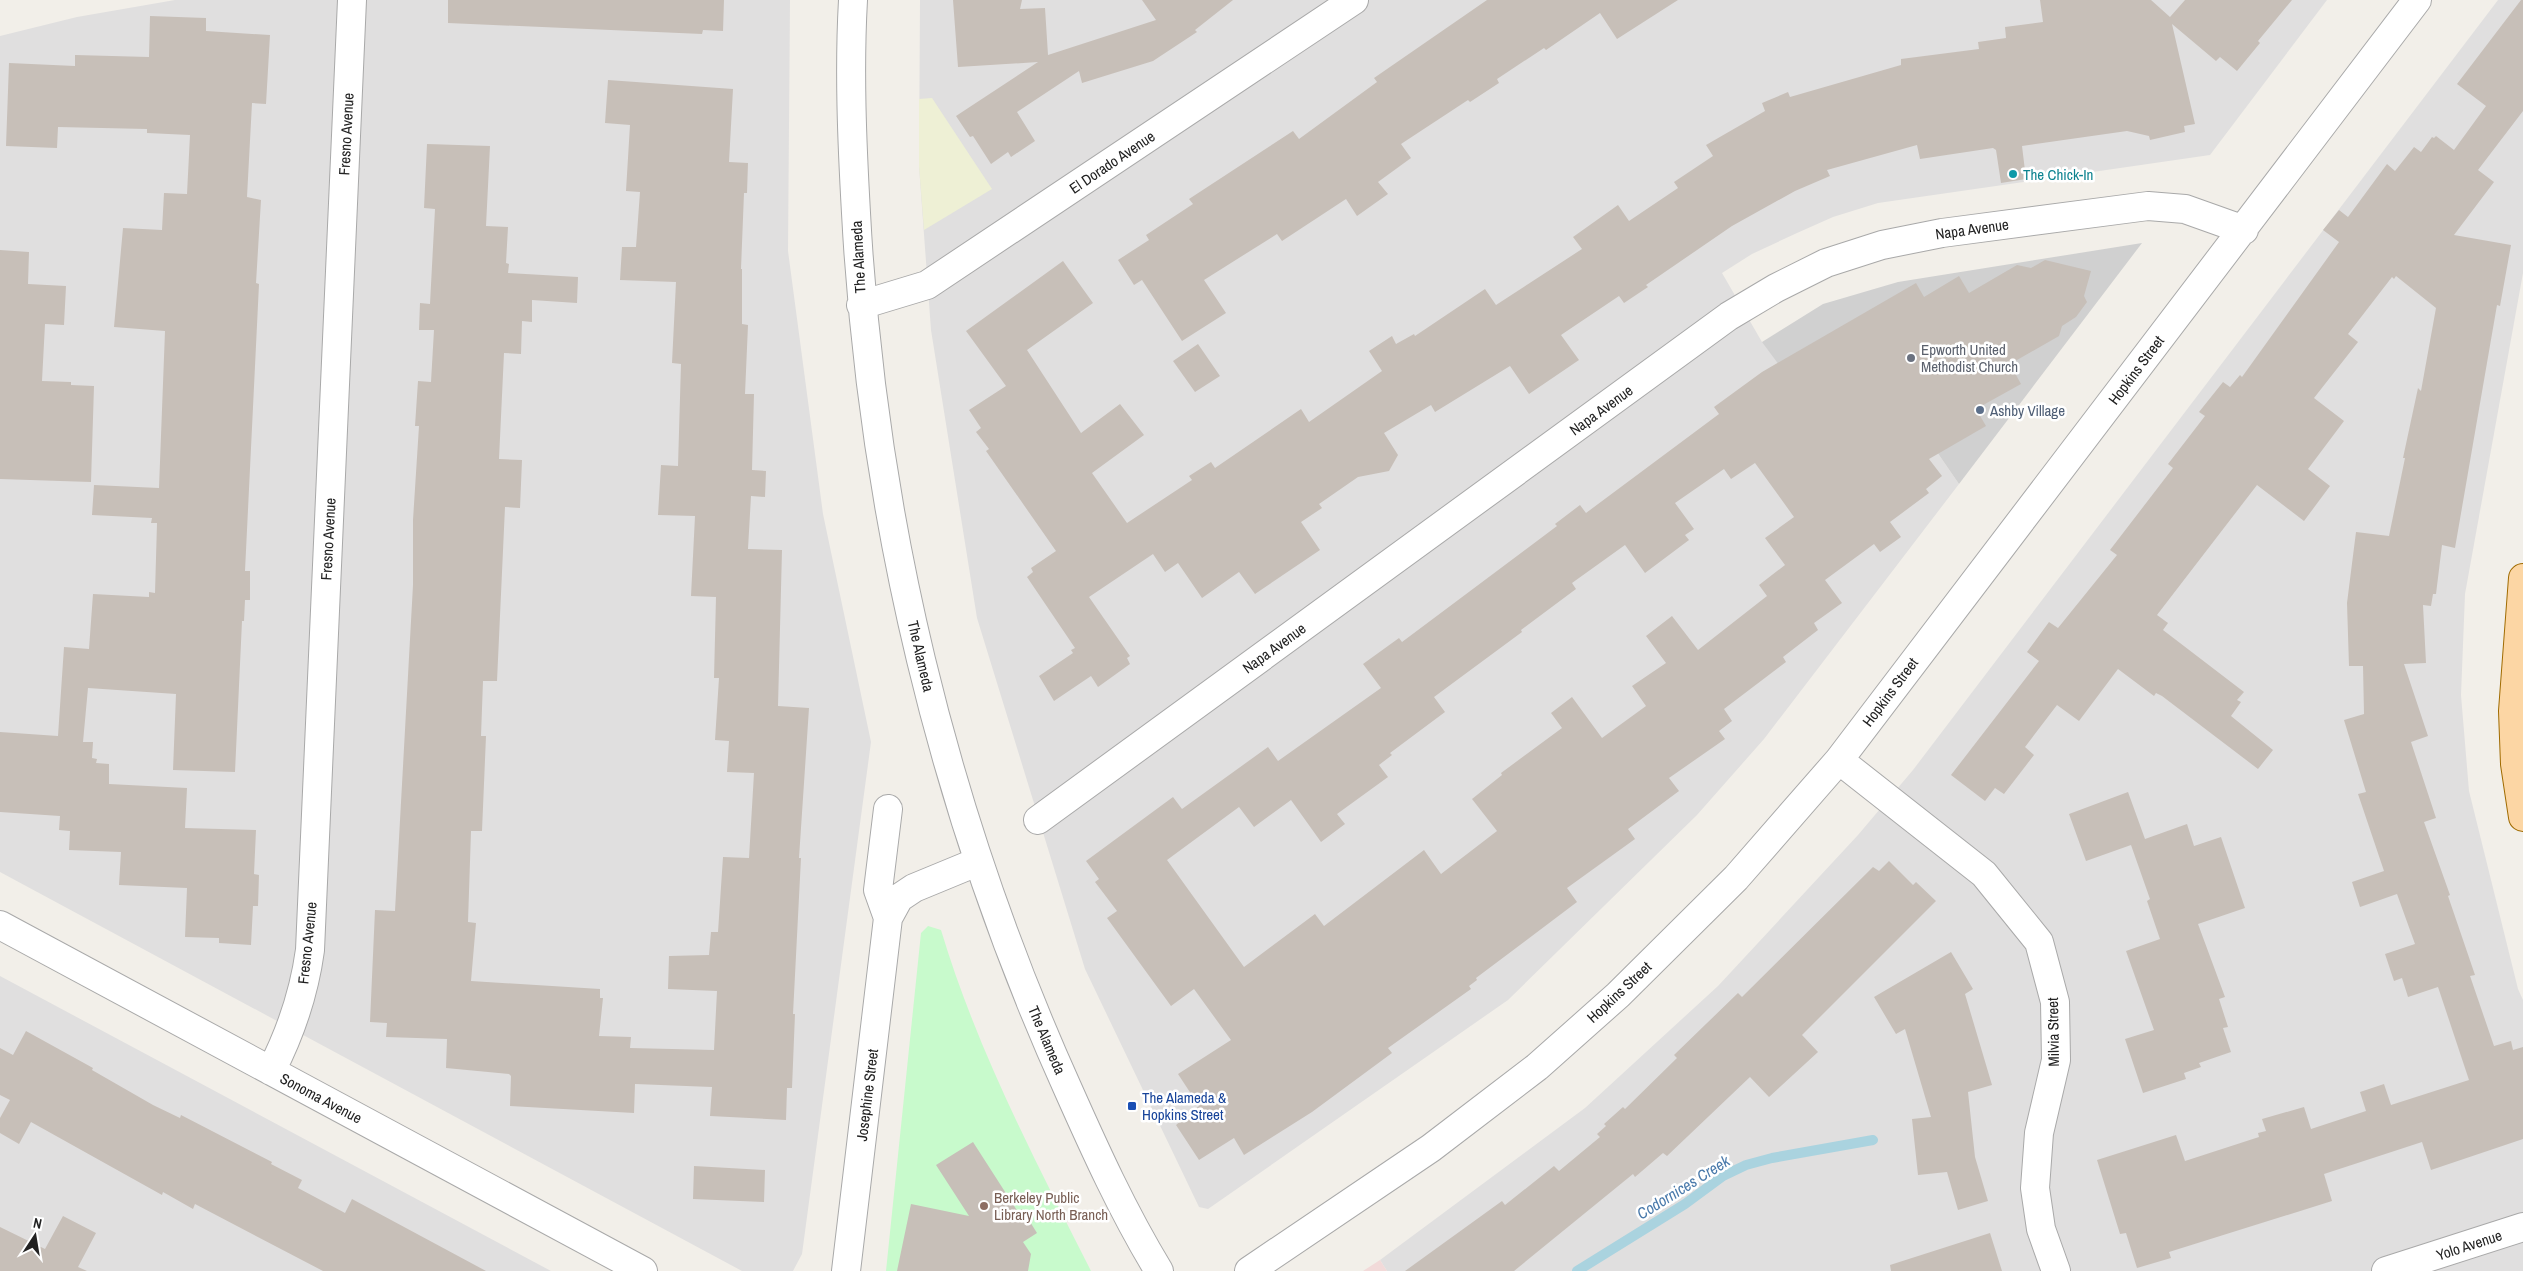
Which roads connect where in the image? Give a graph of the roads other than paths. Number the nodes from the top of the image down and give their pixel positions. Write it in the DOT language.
graph roads {
  1 [pos="352,0"];
  2 [pos="853,0"];
  3 [pos="1354,0"];
  4 [pos="2417,0"];
  5 [pos="2244,230"];
  6 [pos="861,305"];
  7 [pos="2523,578"];
  8 [pos="1839,760"];
  9 [pos="888,809"];
  10 [pos="2523,817"];
  11 [pos="1038,820"];
  12 [pos="977,862"];
  13 [pos="888,918"];
  14 [pos="0,925"];
  15 [pos="271,1071"];
  16 [pos="2523,1227"];
  17 [pos="643,1271"];
  18 [pos="846,1271"];
  19 [pos="1159,1271"];
  20 [pos="1249,1271"];
  21 [pos="2056,1271"];
  22 [pos="2386,1271"];
  1 -- 15 [label="street, Fresno Avenue"];
  2 -- 6 [label="street, The Alameda"];
  3 -- 6 [label="street, El Dorado Avenue"];
  4 -- 5 [label="street, Hopkins Street"];
  5 -- 8 [label="street, Hopkins Street"];
  5 -- 11 [label="street, Napa Avenue"];
  6 -- 12 [label="street, The Alameda"];
  7 -- 10 [label="main road"];
  8 -- 20 [label="street, Hopkins Street"];
  8 -- 21 [label="street, Milvia Street"];
  9 -- 13 [label="street, Josephine Street"];
  12 -- 13 [label="street, Josephine Street"];
  12 -- 19 [label="street, The Alameda"];
  13 -- 18 [label="street, Josephine Street"];
  14 -- 15 [label="street, Sonoma Avenue"];
  15 -- 17 [label="street, Sonoma Avenue"];
  16 -- 22 [label="street, Yolo Avenue"];
}
